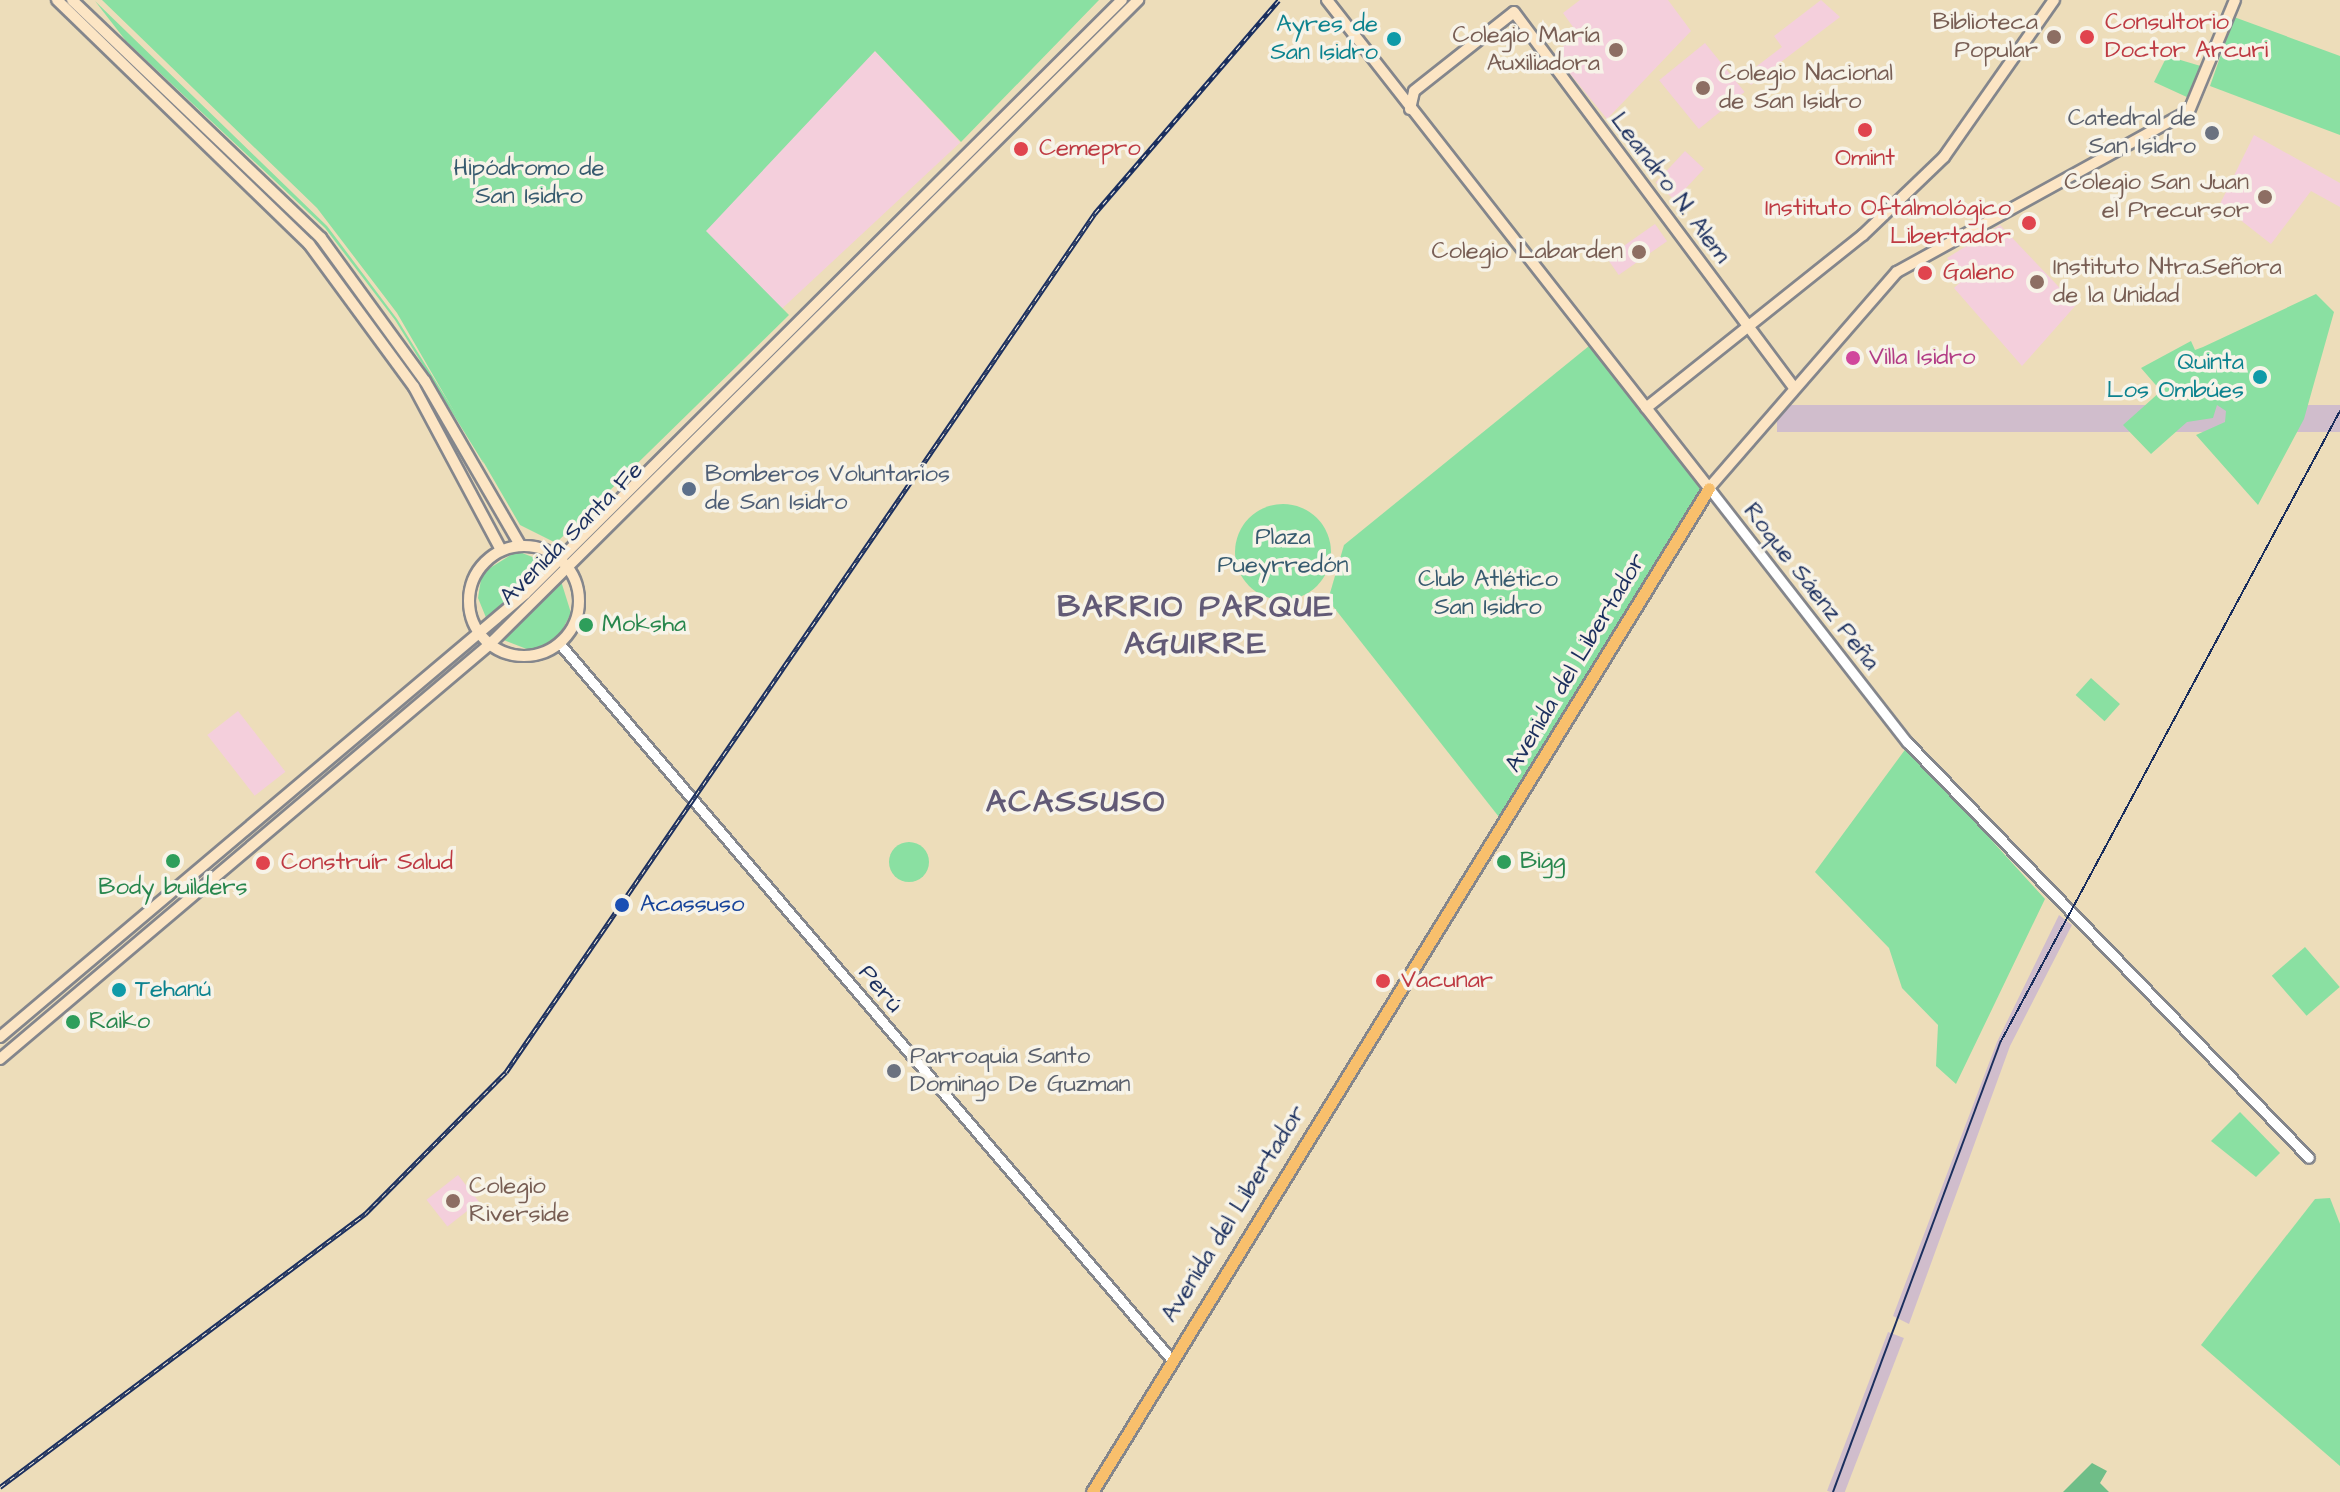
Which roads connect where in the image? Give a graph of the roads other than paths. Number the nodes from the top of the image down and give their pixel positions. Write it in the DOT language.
graph roads {
  1 [pos="57,0"];
  2 [pos="72,0"];
  3 [pos="1122,0"];
  4 [pos="1138,0"];
  5 [pos="1327,0"];
  6 [pos="2054,0"];
  7 [pos="2235,0"];
  8 [pos="1388,79"];
  9 [pos="1414,91"];
  10 [pos="1411,111"];
  11 [pos="1748,328"];
  12 [pos="1794,387"];
  13 [pos="1646,408"];
  14 [pos="665,463"];
  15 [pos="1709,488"];
  16 [pos="520,545"];
  17 [pos="501,550"];
  18 [pos="564,564"];
  19 [pos="480,634"];
  20 [pos="559,643"];
  21 [pos="490,644"];
  22 [pos="0,1037"];
  23 [pos="0,1059"];
  24 [pos="2309,1158"];
  25 [pos="1171,1359"];
  26 [pos="1092,1492"];
  1 -- 17 [label="main road"];
  2 -- 16 [label="main road"];
  3 -- 14 [label="main road, Avenida Santa Fe"];
  4 -- 14 [label="main road, Avenida Santa Fe"];
  5 -- 8 [label="main road, Roque Sáenz Peña"];
  6 -- 11 [label="main road"];
  7 -- 12 [label="main road, Avenida del Libertador"];
  8 -- 9 [label="main road"];
  8 -- 10 [label="main road, Roque Sáenz Peña"];
  9 -- 10 [label="main road"];
  9 -- 11 [label="main road, Leandro N. Alem"];
  10 -- 13 [label="main road, Roque Sáenz Peña"];
  11 -- 12 [label="main road, Leandro N. Alem"];
  11 -- 13 [label="main road"];
  12 -- 15 [label="main road, Avenida del Libertador"];
  13 -- 15 [label="main road, Roque Sáenz Peña"];
  14 -- 18 [label="main road, Avenida Santa Fe"];
  15 -- 24 [label="street, Roque Sáenz Peña"];
  15 -- 25 [label="main road, Avenida del Libertador"];
  16 -- 17 [label="main road"];
  16 -- 18 [label="main road"];
  17 -- 19 [label="main road"];
  18 -- 19 [label="main road, Avenida Santa Fe"];
  18 -- 20 [label="main road"];
  18 -- 21 [label="main road, Avenida Santa Fe"];
  19 -- 21 [label="main road"];
  19 -- 22 [label="main road, Avenida Santa Fe"];
  20 -- 21 [label="main road"];
  20 -- 25 [label="street, Perú"];
  21 -- 23 [label="main road, Avenida Santa Fe"];
  25 -- 26 [label="main road, Avenida del Libertador"];
}
